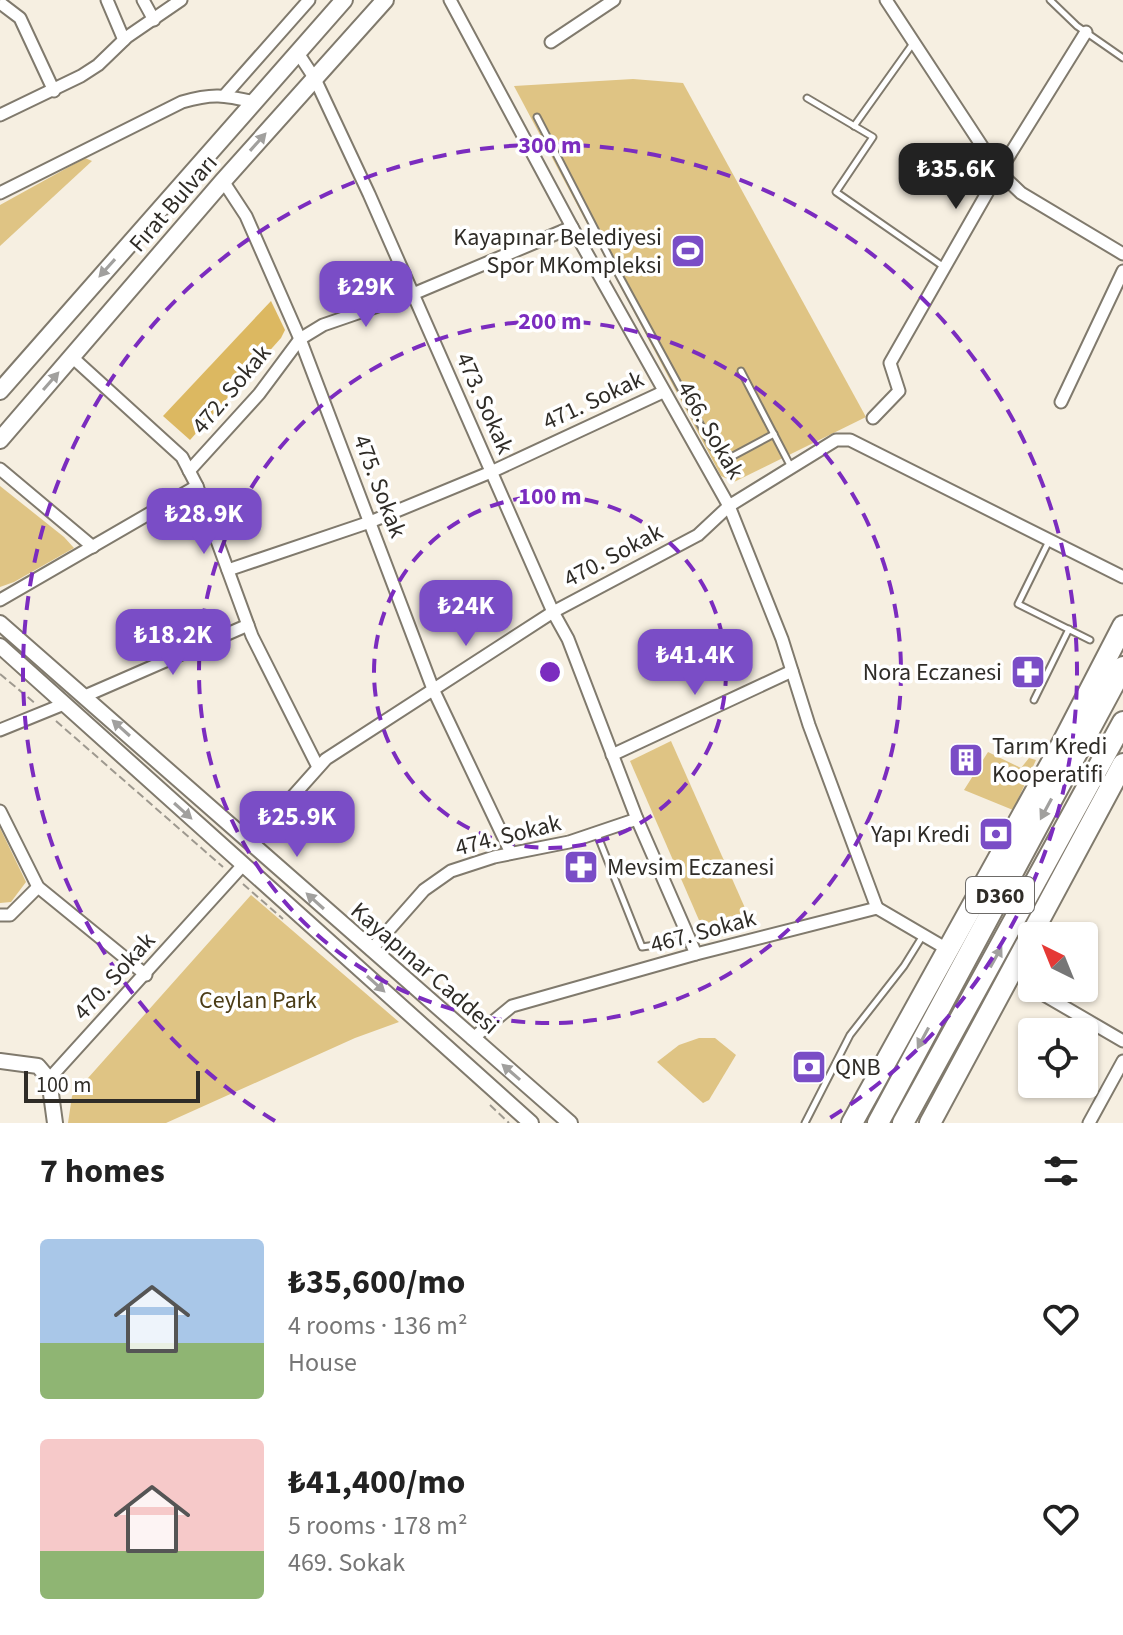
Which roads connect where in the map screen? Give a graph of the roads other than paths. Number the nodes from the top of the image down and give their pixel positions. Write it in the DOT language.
graph roads {
  1 [pos="107,0"];
  2 [pos="143,0"];
  3 [pos="181,0"];
  4 [pos="344,0"];
  5 [pos="385,0"];
  6 [pos="450,0"];
  7 [pos="614,0"];
  8 [pos="886,0"];
  9 [pos="1051,0"];
  10 [pos="305,1"];
  11 [pos="4,4"];
  12 [pos="154,20"];
  13 [pos="1086,32"];
  14 [pos="124,40"];
  15 [pos="551,42"];
  16 [pos="914,42"];
  17 [pos="298,53"];
  18 [pos="1123,58"];
  19 [pos="315,79"];
  20 [pos="54,91"];
  21 [pos="225,95"];
  22 [pos="807,98"];
  23 [pos="255,102"];
  24 [pos="0,115"];
  25 [pos="537,117"];
  26 [pos="854,126"];
  27 [pos="999,172"];
  28 [pos="223,181"];
  29 [pos="0,193"];
  30 [pos="572,227"];
  31 [pos="1123,254"];
  32 [pos="945,268"];
  33 [pos="1123,271"];
  34 [pos="413,294"];
  35 [pos="300,339"];
  36 [pos="72,357"];
  37 [pos="741,371"];
  38 [pos="0,391"];
  39 [pos="663,392"];
  40 [pos="1061,402"];
  41 [pos="873,418"];
  42 [pos="774,434"];
  43 [pos="0,440"];
  44 [pos="792,467"];
  45 [pos="0,469"];
  46 [pos="189,471"];
  47 [pos="491,472"];
  48 [pos="197,486"];
  49 [pos="729,506"];
  50 [pos="370,522"];
  51 [pos="1049,540"];
  52 [pos="93,547"];
  53 [pos="228,570"];
  54 [pos="1123,577"];
  55 [pos="0,600"];
  56 [pos="553,612"];
  57 [pos="0,623"];
  58 [pos="248,625"];
  59 [pos="1123,626"];
  60 [pos="1069,629"];
  61 [pos="1090,640"];
  62 [pos="0,646"];
  63 [pos="1123,664"];
  64 [pos="792,671"];
  65 [pos="433,689"];
  66 [pos="85,696"];
  67 [pos="1034,700"];
  68 [pos="64,704"];
  69 [pos="1123,722"];
  70 [pos="0,730"];
  71 [pos="1063,742"];
  72 [pos="1123,744"];
  73 [pos="612,755"];
  74 [pos="1123,764"];
  75 [pos="318,767"];
  76 [pos="1099,768"];
  77 [pos="0,811"];
  78 [pos="637,819"];
  79 [pos="596,833"];
  80 [pos="251,843"];
  81 [pos="511,853"];
  82 [pos="238,871"];
  83 [pos="38,887"];
  84 [pos="877,908"];
  85 [pos="0,915"];
  86 [pos="922,936"];
  87 [pos="689,940"];
  88 [pos="947,949"];
  89 [pos="371,950"];
  90 [pos="696,954"];
  91 [pos="146,975"];
  92 [pos="1010,975"];
  93 [pos="1018,980"];
  94 [pos="1056,1002"];
  95 [pos="472,1039"];
  96 [pos="1123,1041"];
  97 [pos="0,1061"];
  98 [pos="1123,1061"];
  99 [pos="49,1079"];
  100 [pos="517,1116"];
  101 [pos="55,1123"];
  102 [pos="531,1123"];
  103 [pos="570,1123"];
  104 [pos="805,1123"];
  105 [pos="852,1123"];
  106 [pos="878,1123"];
  107 [pos="903,1123"];
  108 [pos="930,1123"];
  109 [pos="1089,1123"];
  1 -- 14 [label="street"];
  2 -- 12 [label="street"];
  3 -- 12 [label="street"];
  4 -- 17 [label="main road, Fırat Bulvarı"];
  5 -- 19 [label="main road, Fırat Bulvarı"];
  6 -- 30 [label="street, 466. Sokak"];
  7 -- 15 [label="street"];
  8 -- 16 [label="street"];
  9 -- 13 [label="lane"];
  10 -- 21 [label="street"];
  11 -- 20 [label="street"];
  12 -- 14 [label="street"];
  13 -- 18 [label="lane"];
  13 -- 27 [label="street"];
  14 -- 20 [label="street"];
  16 -- 26 [label="lane"];
  16 -- 27 [label="street"];
  17 -- 19 [label="street, 473. Sokak"];
  17 -- 23 [label="main road, Fırat Bulvarı"];
  28 -- 19 [label="main road, Fırat Bulvarı, one-way"];
  19 -- 34 [label="street, 473. Sokak"];
  20 -- 24 [label="street"];
  21 -- 23 [label="street"];
  21 -- 29 [label="street"];
  22 -- 26 [label="lane"];
  23 -- 38 [label="main road, Fırat Bulvarı, one-way"];
  25 -- 42 [label="lane"];
  26 -- 32 [label="lane"];
  27 -- 31 [label="street"];
  27 -- 32 [label="street"];
  28 -- 35 [label="street, 475. Sokak"];
  28 -- 36 [label="main road, Fırat Bulvarı"];
  30 -- 34 [label="street, 472. Sokak"];
  30 -- 39 [label="street, 466. Sokak"];
  32 -- 41 [label="street"];
  33 -- 40 [label="street"];
  34 -- 35 [label="street, 472. Sokak"];
  34 -- 47 [label="street, 473. Sokak"];
  35 -- 46 [label="street, 472. Sokak"];
  35 -- 50 [label="street, 475. Sokak"];
  43 -- 36 [label="main road, Fırat Bulvarı, one-way"];
  36 -- 46 [label="street"];
  37 -- 42 [label="lane"];
  39 -- 47 [label="street, 471. Sokak"];
  39 -- 49 [label="street, 466. Sokak"];
  42 -- 44 [label="lane"];
  44 -- 49 [label="street, 470. Sokak"];
  44 -- 51 [label="street, 470. Sokak"];
  45 -- 52 [label="street"];
  46 -- 48 [label="street"];
  47 -- 50 [label="street, 471. Sokak"];
  47 -- 56 [label="street, 473. Sokak"];
  48 -- 52 [label="street"];
  48 -- 53 [label="street"];
  49 -- 56 [label="street, 470. Sokak"];
  49 -- 64 [label="street, 466. Sokak"];
  50 -- 53 [label="street, 471. Sokak"];
  50 -- 65 [label="street, 475. Sokak"];
  51 -- 54 [label="street"];
  51 -- 60 [label="lane"];
  52 -- 55 [label="street"];
  53 -- 58 [label="street"];
  56 -- 65 [label="street, 470. Sokak"];
  56 -- 73 [label="street, 473. Sokak"];
  57 -- 66 [label="main road, Kayapınar Caddesi"];
  58 -- 66 [label="street"];
  58 -- 75 [label="street"];
  59 -- 71 [label="highway"];
  60 -- 61 [label="lane"];
  60 -- 67 [label="lane"];
  62 -- 68 [label="main road, Kayapınar Caddesi"];
  63 -- 71 [label="highway"];
  63 -- 106 [label="highway, D360, one-way"];
  64 -- 73 [label="street"];
  64 -- 84 [label="street, 466. Sokak"];
  65 -- 75 [label="street, 470. Sokak"];
  65 -- 81 [label="street, 475. Sokak"];
  80 -- 66 [label="main road, Kayapınar Caddesi, one-way"];
  68 -- 70 [label="street"];
  68 -- 82 [label="main road, Kayapınar Caddesi, one-way"];
  69 -- 76 [label="highway, D360"];
  71 -- 88 [label="highway"];
  72 -- 76 [label="highway"];
  73 -- 78 [label="street, 473. Sokak"];
  74 -- 92 [label="highway"];
  75 -- 80 [label="street, 470. Sokak"];
  107 -- 76 [label="highway, D360, one-way"];
  77 -- 83 [label="street"];
  78 -- 79 [label="street, 474. Sokak"];
  78 -- 87 [label="street, 473. Sokak"];
  79 -- 81 [label="street, 474. Sokak"];
  79 -- 87 [label="lane"];
  89 -- 80 [label="main road, Kayapınar Caddesi, one-way"];
  81 -- 89 [label="street, 474. Sokak"];
  82 -- 91 [label="street, 470. Sokak"];
  82 -- 100 [label="main road, Kayapınar Caddesi, one-way"];
  83 -- 85 [label="street"];
  83 -- 91 [label="street"];
  84 -- 86 [label="street"];
  84 -- 90 [label="street, 467. Sokak"];
  86 -- 88 [label="street"];
  86 -- 104 [label="lane"];
  87 -- 90 [label="street, 473. Sokak"];
  88 -- 105 [label="highway"];
  89 -- 95 [label="main road, Kayapınar Caddesi"];
  90 -- 95 [label="street, 467. Sokak"];
  91 -- 99 [label="street, 470. Sokak"];
  92 -- 93 [label="street"];
  92 -- 108 [label="highway"];
  94 -- 96 [label="street"];
  103 -- 95 [label="main road, Kayapınar Caddesi, one-way"];
  97 -- 99 [label="main road"];
  98 -- 109 [label="street"];
  99 -- 101 [label="main road"];
  100 -- 102 [label="main road, Kayapınar Caddesi"];
}
